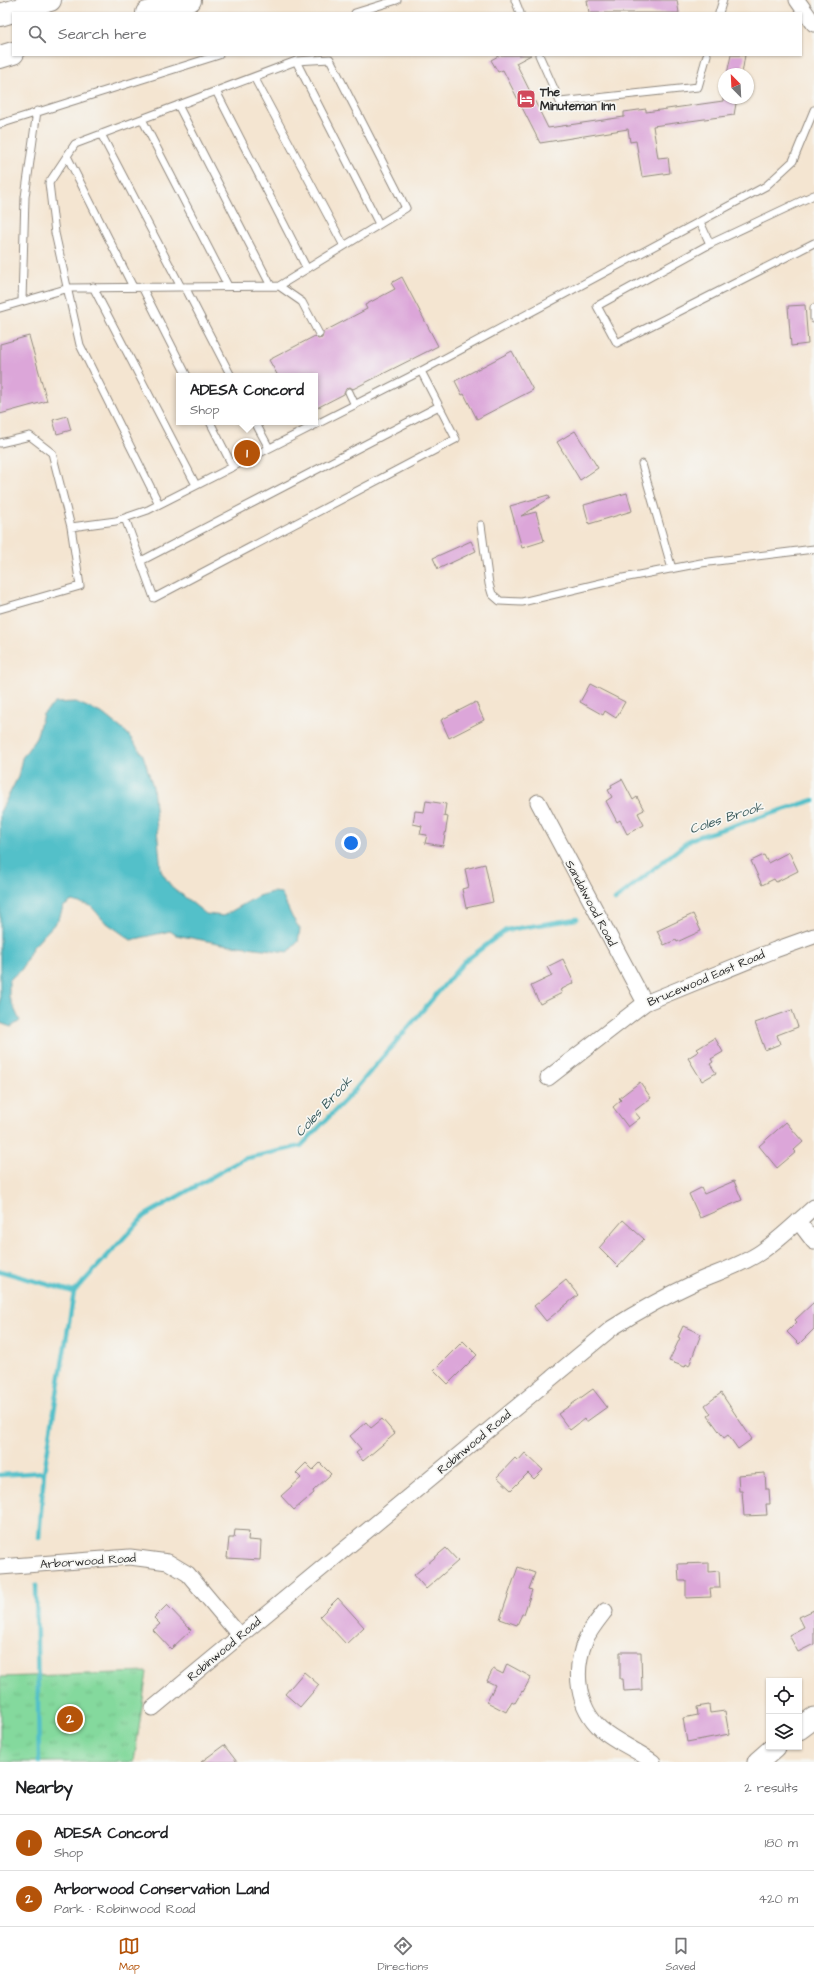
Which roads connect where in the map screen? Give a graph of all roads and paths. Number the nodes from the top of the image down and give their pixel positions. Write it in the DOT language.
graph roads {
  1 [pos="50,0"];
  2 [pos="190,0"];
  3 [pos="397,0"];
  4 [pos="515,0"];
  5 [pos="724,0"];
  6 [pos="797,0"];
  7 [pos="149,12"];
  8 [pos="358,12"];
  9 [pos="520,12"];
  10 [pos="719,12"];
  11 [pos="0,15"];
  12 [pos="814,24"];
  13 [pos="12,53"];
  14 [pos="216,56"];
  15 [pos="539,56"];
  16 [pos="707,56"];
  17 [pos="0,57"];
  18 [pos="296,61"];
  19 [pos="254,77"];
  20 [pos="216,91"];
  21 [pos="178,105"];
  22 [pos="814,110"];
  23 [pos="37,111"];
  24 [pos="142,119"];
  25 [pos="0,124"];
  26 [pos="101,134"];
  27 [pos="67,156"];
  28 [pos="814,195"];
  29 [pos="700,222"];
  30 [pos="379,224"];
  31 [pos="814,243"];
  32 [pos="710,244"];
  33 [pos="344,246"];
  34 [pos="307,269"];
  35 [pos="228,286"];
  36 [pos="271,286"];
  37 [pos="279,286"];
  38 [pos="93,287"];
  39 [pos="134,287"];
  40 [pos="142,287"];
  41 [pos="183,287"];
  42 [pos="69,288"];
  43 [pos="22,301"];
  44 [pos="0,308"];
  45 [pos="814,308"];
  46 [pos="814,319"];
  47 [pos="319,334"];
  48 [pos="421,371"];
  49 [pos="185,373"];
  50 [pos="229,373"];
  51 [pos="349,392"];
  52 [pos="355,405"];
  53 [pos="439,406"];
  54 [pos="318,424"];
  55 [pos="212,425"];
  56 [pos="257,425"];
  57 [pos="315,425"];
  58 [pos="0,443"];
  59 [pos="269,448"];
  60 [pos="642,464"];
  61 [pos="233,467"];
  62 [pos="196,485"];
  63 [pos="159,504"];
  64 [pos="125,518"];
  65 [pos="481,525"];
  66 [pos="72,527"];
  67 [pos="814,549"];
  68 [pos="141,561"];
  69 [pos="672,569"];
  70 [pos="0,609"];
  71 [pos="538,802"];
  72 [pos="814,936"];
  73 [pos="645,1003"];
  74 [pos="548,1078"];
  75 [pos="814,1207"];
  76 [pos="798,1221"];
  77 [pos="814,1242"];
  78 [pos="0,1567"];
  79 [pos="605,1611"];
  80 [pos="240,1636"];
  81 [pos="154,1708"];
  82 [pos="814,1718"];
  83 [pos="802,1727"];
  84 [pos="772,1750"];
  85 [pos="653,1762"];
  86 [pos="758,1762"];
  1 -- 11 [label="highway"];
  2 -- 7 [label="highway"];
  3 -- 8 [label="lane"];
  4 -- 9 [label="lane"];
  5 -- 10 [label="lane"];
  6 -- 12 [label="street"];
  13 -- 17 [label="highway"];
  14 -- 23 [label="lane"];
  15 -- 16 [label="lane"];
  18 -- 19 [label="lane"];
  18 -- 30 [label="lane"];
  18 -- 30 [label="lane"];
  19 -- 20 [label="lane"];
  19 -- 33 [label="lane"];
  20 -- 21 [label="lane"];
  20 -- 34 [label="lane"];
  21 -- 24 [label="lane"];
  21 -- 36 [label="lane"];
  22 -- 29 [label="lane"];
  23 -- 25 [label="lane"];
  23 -- 43 [label="lane"];
  24 -- 26 [label="lane"];
  24 -- 35 [label="lane"];
  26 -- 27 [label="lane"];
  26 -- 41 [label="lane"];
  27 -- 39 [label="lane"];
  27 -- 42 [label="lane"];
  28 -- 32 [label="lane"];
  29 -- 32 [label="lane"];
  29 -- 48 [label="lane"];
  30 -- 33 [label="lane"];
  31 -- 32 [label="lane"];
  33 -- 34 [label="lane"];
  34 -- 37 [label="lane"];
  35 -- 36 [label="lane"];
  35 -- 41 [label="lane"];
  36 -- 37 [label="lane"];
  37 -- 47 [label="lane"];
  38 -- 39 [label="lane"];
  38 -- 42 [label="lane"];
  38 -- 62 [label="lane"];
  39 -- 40 [label="lane"];
  40 -- 41 [label="lane"];
  40 -- 49 [label="lane"];
  41 -- 50 [label="lane"];
  42 -- 43 [label="lane"];
  42 -- 63 [label="lane"];
  43 -- 44 [label="lane"];
  45 -- 46 [label="lane"];
  48 -- 52 [label="lane"];
  48 -- 53 [label="lane"];
  51 -- 52 [label="lane"];
  52 -- 54 [label="lane"];
  53 -- 68 [label="lane"];
  53 -- 68 [label="lane"];
  55 -- 61 [label="lane"];
  56 -- 59 [label="lane"];
  57 -- 59 [label="lane"];
  58 -- 66 [label="lane"];
  59 -- 61 [label="lane"];
  60 -- 69 [label="lane"];
  61 -- 62 [label="lane"];
  62 -- 63 [label="lane"];
  63 -- 64 [label="lane"];
  64 -- 66 [label="lane"];
  64 -- 68 [label="lane"];
  65 -- 69 [label="lane"];
  66 -- 70 [label="lane"];
  67 -- 69 [label="lane"];
  71 -- 73 [label="street, Sandalwood Road"];
  72 -- 73 [label="street, Brucewood East Road"];
  73 -- 74 [label="street, Brucewood East Road"];
  75 -- 76 [label="street, Robinwood Road"];
  76 -- 77 [label="street"];
  76 -- 80 [label="street, Robinwood Road"];
  78 -- 80 [label="street, Arborwood Road"];
  79 -- 85 [label="street"];
  80 -- 81 [label="street, Robinwood Road"];
  82 -- 83 [label="street"];
  84 -- 86 [label="street"];
}
